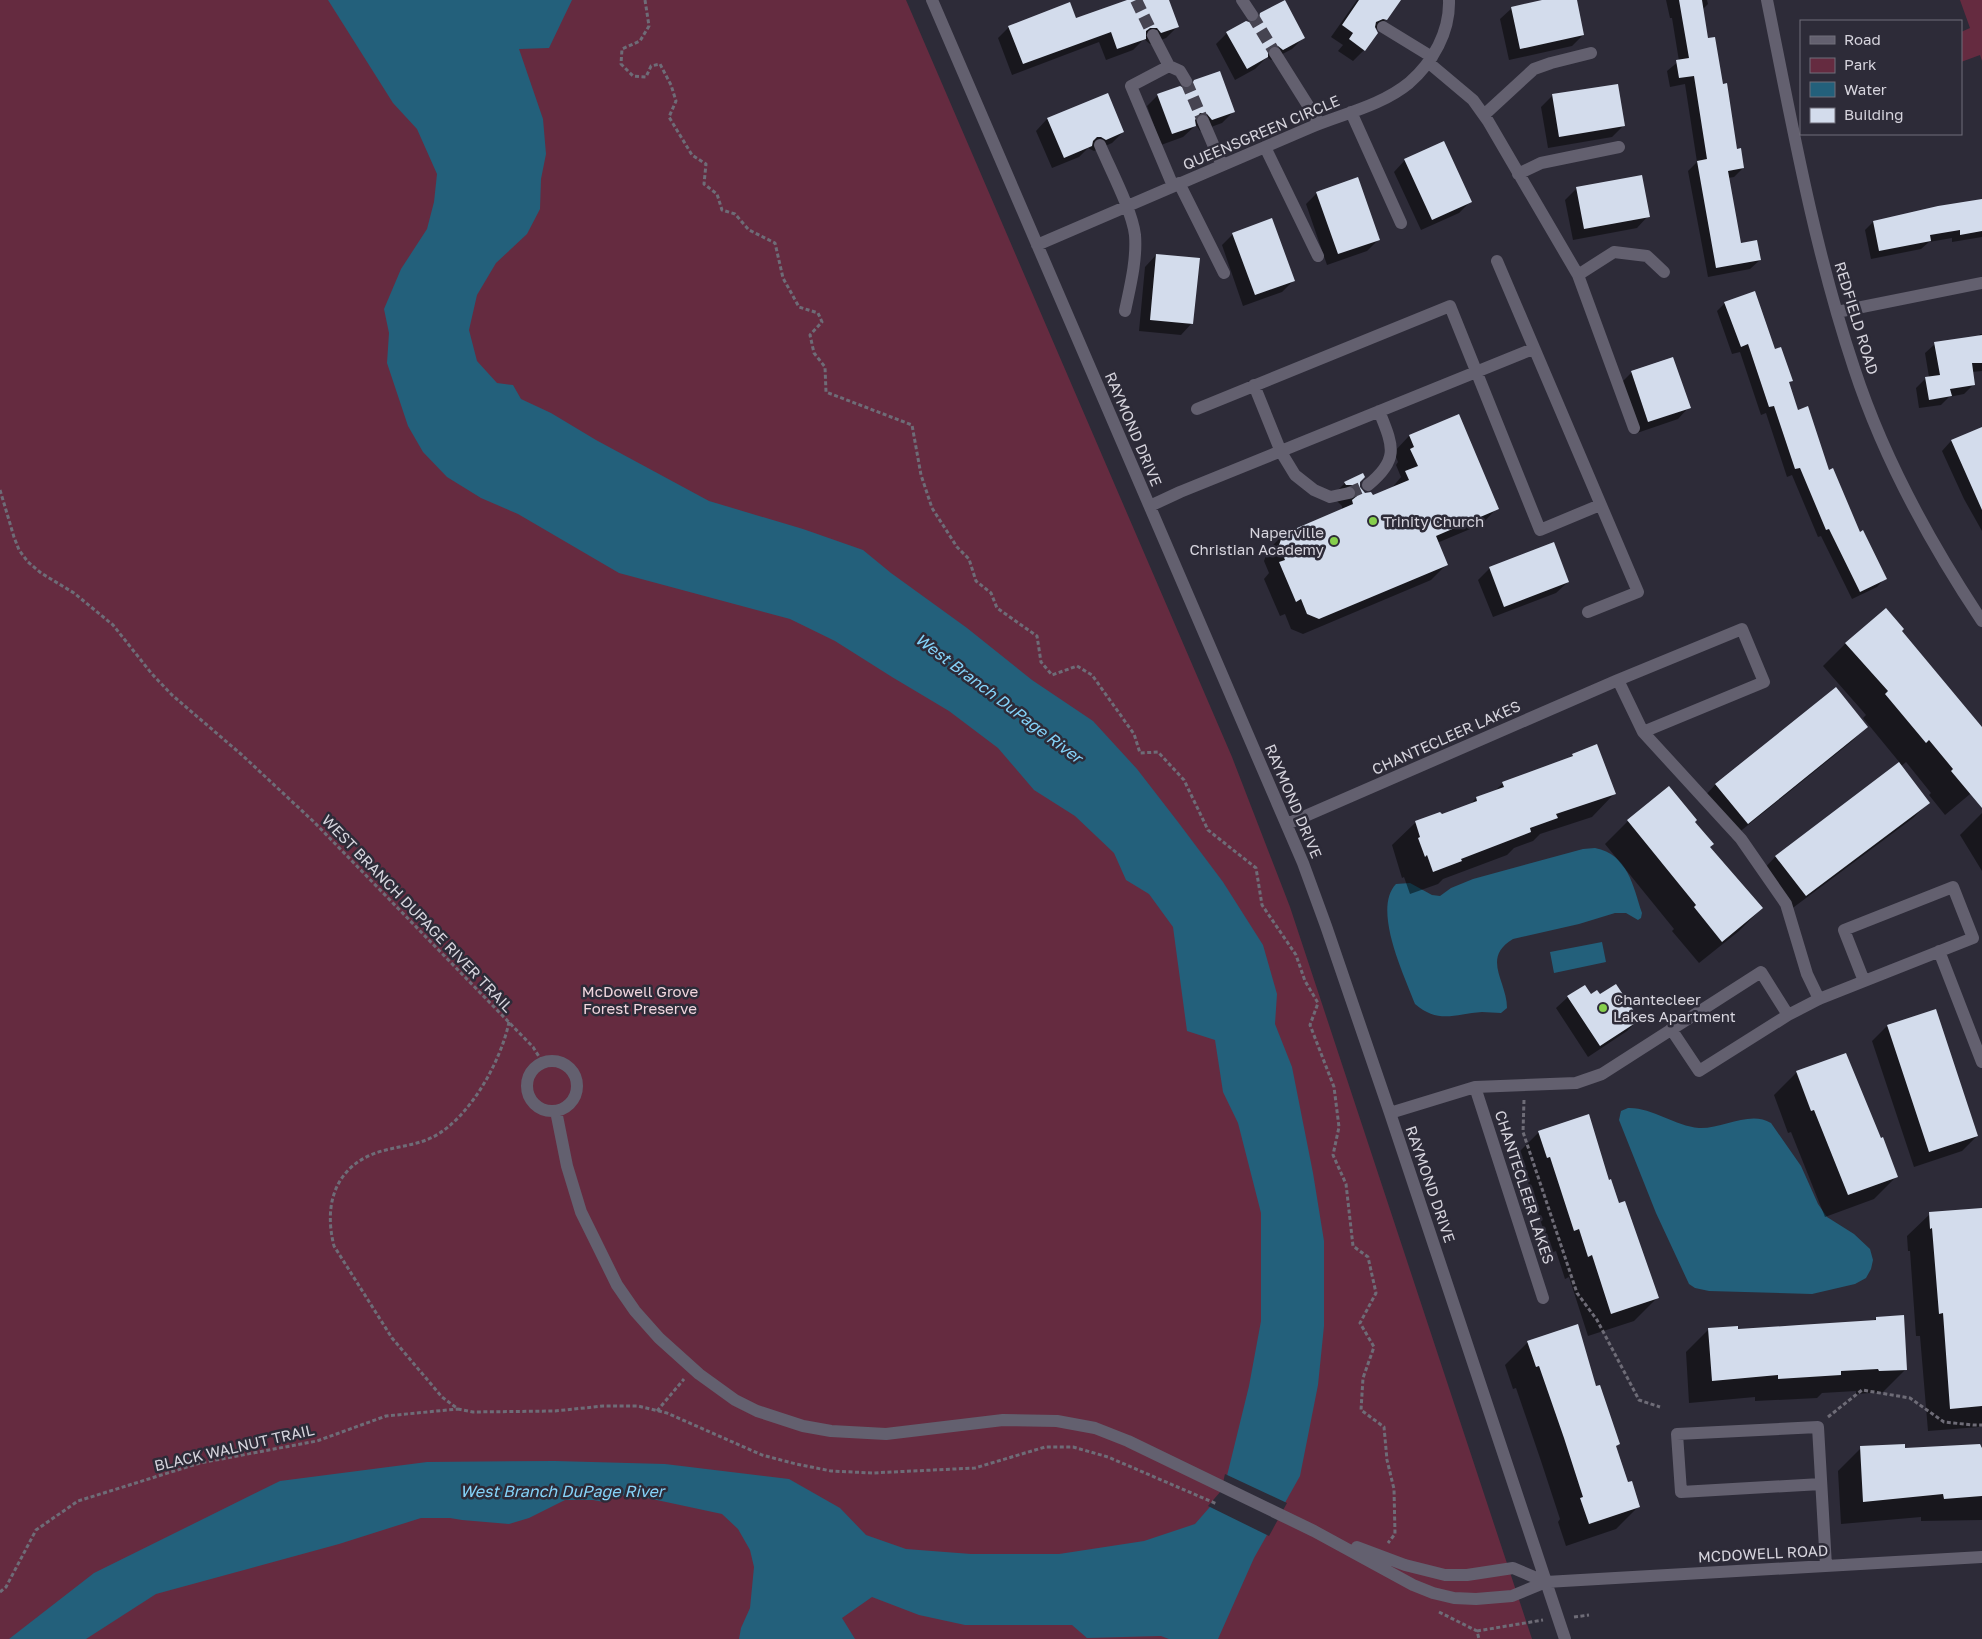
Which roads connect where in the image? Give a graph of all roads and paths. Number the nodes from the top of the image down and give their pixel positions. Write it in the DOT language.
graph roads {
  1 [pos="645,0"];
  2 [pos="1242,0"];
  3 [pos="1449,0"];
  4 [pos="1767,0"];
  5 [pos="934,1"];
  6 [pos="1252,15"];
  7 [pos="1383,27"];
  8 [pos="1153,35"];
  9 [pos="1275,53"];
  10 [pos="1591,53"];
  11 [pos="1430,60"];
  12 [pos="1170,66"];
  13 [pos="1186,81"];
  14 [pos="1351,112"];
  15 [pos="1484,115"];
  16 [pos="1203,121"];
  17 [pos="1319,124"];
  18 [pos="1100,145"];
  19 [pos="1265,147"];
  20 [pos="1619,147"];
  21 [pos="1222,165"];
  22 [pos="1518,174"];
  23 [pos="1176,185"];
  24 [pos="1126,206"];
  25 [pos="1402,223"];
  26 [pos="1037,245"];
  27 [pos="1318,256"];
  28 [pos="1497,261"];
  29 [pos="1664,272"];
  30 [pos="1224,273"];
  31 [pos="1578,275"];
  32 [pos="1982,283"];
  33 [pos="1125,311"];
  34 [pos="1837,312"];
  35 [pos="1533,349"];
  36 [pos="1476,372"];
  37 [pos="1254,386"];
  38 [pos="1197,409"];
  39 [pos="1379,411"];
  40 [pos="1634,428"];
  41 [pos="1280,452"];
  42 [pos="1368,485"];
  43 [pos="0,490"];
  44 [pos="1349,493"];
  45 [pos="1,496"];
  46 [pos="1600,505"];
  47 [pos="1150,506"];
  48 [pos="1588,612"];
  49 [pos="1982,621"];
  50 [pos="1618,680"];
  51 [pos="1643,732"];
  52 [pos="1287,824"];
  53 [pos="1940,951"];
  54 [pos="1864,981"];
  55 [pos="1819,999"];
  56 [pos="1788,1015"];
  57 [pos="509,1022"];
  58 [pos="1671,1029"];
  59 [pos="1982,1062"];
  60 [pos="543,1063"];
  61 [pos="1475,1087"];
  62 [pos="1524,1100"];
  63 [pos="556,1111"];
  64 [pos="1390,1113"];
  65 [pos="1543,1298"];
  66 [pos="693,1369"];
  67 [pos="1660,1407"];
  68 [pos="458,1408"];
  69 [pos="657,1411"];
  70 [pos="1982,1425"];
  71 [pos="1818,1426"];
  72 [pos="1164,1480"];
  73 [pos="1821,1484"];
  74 [pos="1191,1491"];
  75 [pos="1314,1531"];
  76 [pos="1378,1555"];
  77 [pos="1982,1557"];
  78 [pos="1826,1566"];
  79 [pos="1546,1582"];
  80 [pos="0,1592"];
  81 [pos="1533,1622"];
  82 [pos="1479,1639"];
  83 [pos="1565,1639"];
  1 -- 76 [label="path"];
  2 -- 6 [label="street"];
  3 -- 11 [label="street, QUEENSGREEN CIRCLE"];
  4 -- 34 [label="street, REDFIELD ROAD"];
  5 -- 26 [label="street, RAYMOND DRIVE"];
  7 -- 11 [label="street"];
  8 -- 12 [label="street"];
  9 -- 17 [label="street"];
  10 -- 15 [label="street"];
  11 -- 14 [label="street, QUEENSGREEN CIRCLE"];
  11 -- 15 [label="street"];
  12 -- 13 [label="street"];
  12 -- 23 [label="street"];
  14 -- 17 [label="street, QUEENSGREEN CIRCLE"];
  14 -- 25 [label="street"];
  15 -- 22 [label="street"];
  16 -- 21 [label="street"];
  17 -- 19 [label="street, QUEENSGREEN CIRCLE"];
  18 -- 24 [label="street"];
  19 -- 21 [label="street, QUEENSGREEN CIRCLE"];
  19 -- 27 [label="street"];
  20 -- 22 [label="street"];
  21 -- 23 [label="street, QUEENSGREEN CIRCLE"];
  22 -- 31 [label="street"];
  23 -- 24 [label="street, QUEENSGREEN CIRCLE"];
  23 -- 30 [label="street"];
  24 -- 26 [label="street, QUEENSGREEN CIRCLE"];
  24 -- 33 [label="street"];
  26 -- 47 [label="street, RAYMOND DRIVE"];
  28 -- 35 [label="street"];
  29 -- 31 [label="street"];
  31 -- 40 [label="street"];
  32 -- 34 [label="street"];
  34 -- 49 [label="street, REDFIELD ROAD"];
  35 -- 36 [label="street"];
  35 -- 46 [label="street"];
  36 -- 37 [label="street"];
  36 -- 39 [label="street"];
  36 -- 46 [label="street"];
  37 -- 38 [label="street"];
  37 -- 41 [label="street"];
  39 -- 41 [label="street"];
  39 -- 42 [label="street"];
  41 -- 44 [label="street"];
  41 -- 47 [label="street"];
  43 -- 45 [label="path, WEST BRANCH DUPAGE RIVER TRAIL"];
  45 -- 57 [label="path, WEST BRANCH DUPAGE RIVER TRAIL"];
  46 -- 48 [label="street"];
  47 -- 52 [label="street, RAYMOND DRIVE"];
  50 -- 51 [label="street"];
  50 -- 51 [label="street, CHANTECLEER LAKES"];
  50 -- 52 [label="street, CHANTECLEER LAKES"];
  51 -- 55 [label="street"];
  52 -- 64 [label="street, RAYMOND DRIVE"];
  53 -- 54 [label="street"];
  53 -- 54 [label="street"];
  53 -- 59 [label="street"];
  54 -- 55 [label="street"];
  55 -- 56 [label="street"];
  56 -- 58 [label="street"];
  56 -- 58 [label="street"];
  57 -- 60 [label="path"];
  57 -- 68 [label="path, WEST BRANCH DUPAGE RIVER TRAIL"];
  58 -- 61 [label="street"];
  60 -- 63 [label="street"];
  60 -- 63 [label="street"];
  61 -- 64 [label="street"];
  61 -- 65 [label="street, CHANTECLEER LAKES"];
  62 -- 67 [label="path"];
  63 -- 66 [label="street"];
  64 -- 79 [label="street, RAYMOND DRIVE"];
  66 -- 69 [label="path"];
  66 -- 75 [label="street"];
  68 -- 80 [label="path, BLACK WALNUT TRAIL"];
  70 -- 71 [label="path"];
  71 -- 73 [label="street"];
  71 -- 73 [label="street"];
  72 -- 74 [label="path"];
  73 -- 78 [label="street"];
  75 -- 76 [label="street"];
  75 -- 79 [label="street"];
  76 -- 79 [label="street"];
  77 -- 78 [label="street, MCDOWELL ROAD"];
  78 -- 79 [label="street, MCDOWELL ROAD"];
  79 -- 83 [label="street, RAYMOND DRIVE"];
  81 -- 82 [label="path"];
}
